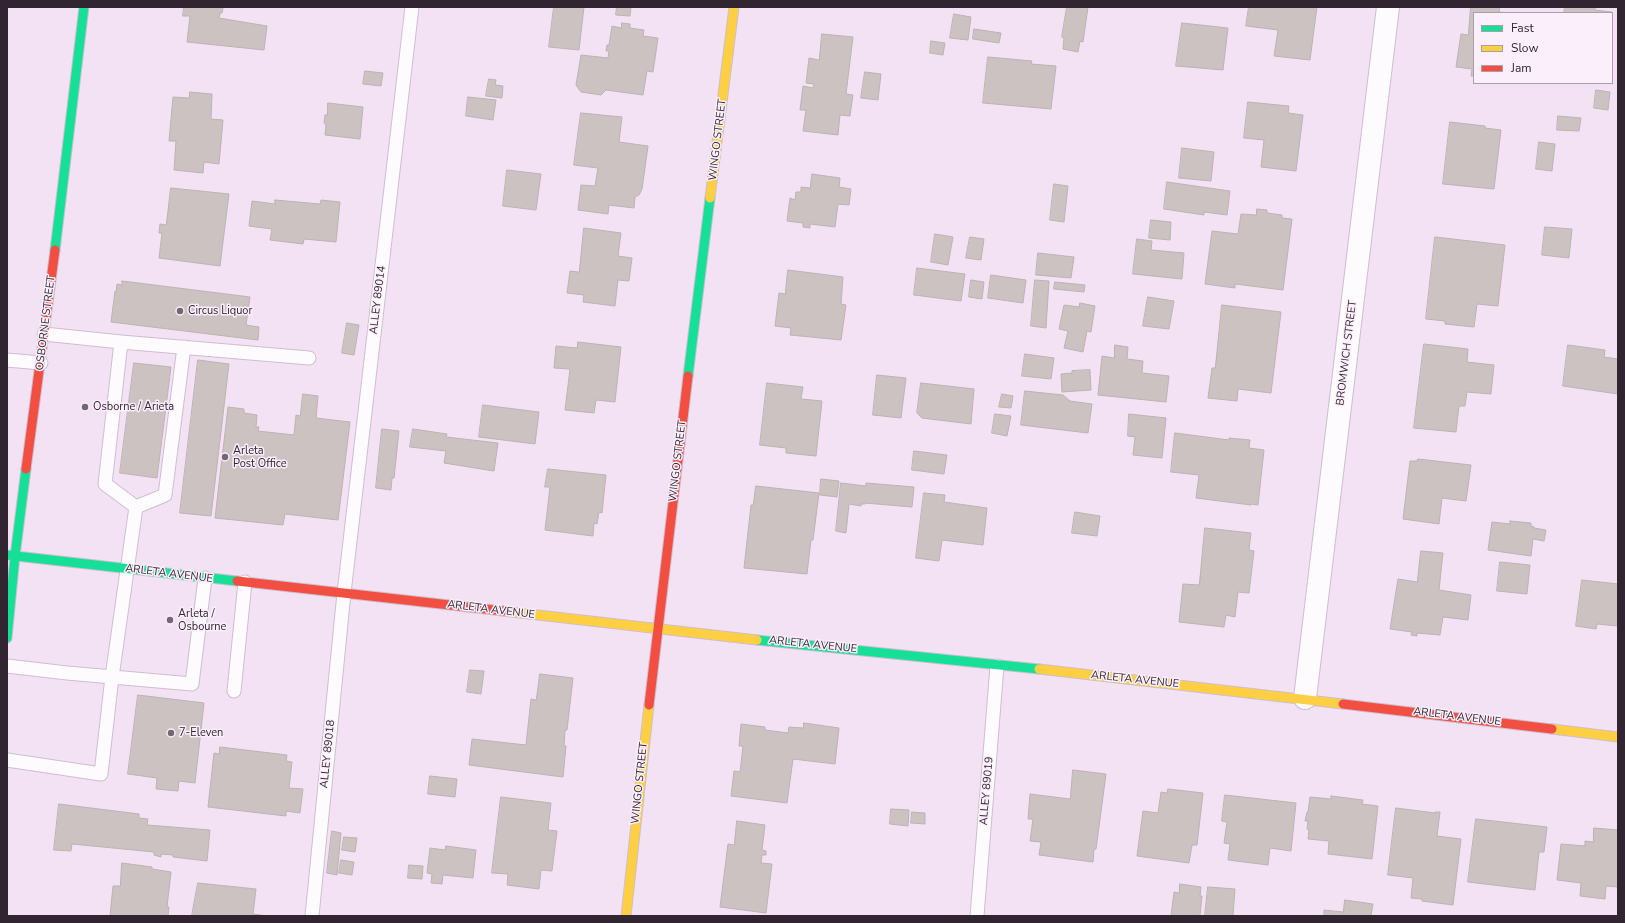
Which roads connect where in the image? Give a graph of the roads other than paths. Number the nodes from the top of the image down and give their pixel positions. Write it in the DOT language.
graph roads {
  1 [pos="84,7"];
  2 [pos="412,7"];
  3 [pos="734,7"];
  4 [pos="1388,7"];
  5 [pos="44,334"];
  6 [pos="121,342"];
  7 [pos="184,347"];
  8 [pos="309,358"];
  9 [pos="7,360"];
  10 [pos="41,363"];
  11 [pos="136,507"];
  12 [pos="11,555"];
  13 [pos="128,569"];
  14 [pos="205,578"];
  15 [pos="245,582"];
  16 [pos="344,593"];
  17 [pos="657,629"];
  18 [pos="7,638"];
  19 [pos="7,666"];
  20 [pos="997,666"];
  21 [pos="112,677"];
  22 [pos="234,692"];
  23 [pos="1304,698"];
  24 [pos="1618,737"];
  25 [pos="7,760"];
  26 [pos="312,916"];
  27 [pos="626,916"];
  28 [pos="977,916"];
  1 -- 5 [label="main road, OSBORNE STREET"];
  2 -- 16 [label="lane, ALLEY 89014"];
  3 -- 17 [label="main road, WINGO STREET"];
  4 -- 23 [label="street, BROMWICH STREET"];
  5 -- 6 [label="lane"];
  5 -- 10 [label="main road, OSBORNE STREET"];
  6 -- 7 [label="lane"];
  6 -- 11 [label="lane"];
  7 -- 8 [label="lane"];
  7 -- 11 [label="lane"];
  9 -- 10 [label="lane"];
  10 -- 12 [label="main road, OSBORNE STREET"];
  11 -- 13 [label="lane"];
  12 -- 13 [label="main road, ARLETA AVENUE"];
  12 -- 18 [label="main road, OSBORNE STREET"];
  13 -- 14 [label="main road, ARLETA AVENUE"];
  13 -- 21 [label="lane"];
  14 -- 15 [label="main road, ARLETA AVENUE"];
  14 -- 21 [label="lane"];
  15 -- 16 [label="main road, ARLETA AVENUE"];
  15 -- 22 [label="lane"];
  16 -- 17 [label="main road, ARLETA AVENUE"];
  16 -- 26 [label="lane, ALLEY 89018"];
  17 -- 20 [label="main road, ARLETA AVENUE"];
  17 -- 27 [label="main road, WINGO STREET"];
  19 -- 21 [label="lane"];
  20 -- 23 [label="main road, ARLETA AVENUE"];
  20 -- 28 [label="lane, ALLEY 89019"];
  21 -- 25 [label="lane"];
  23 -- 24 [label="main road, ARLETA AVENUE"];
}
